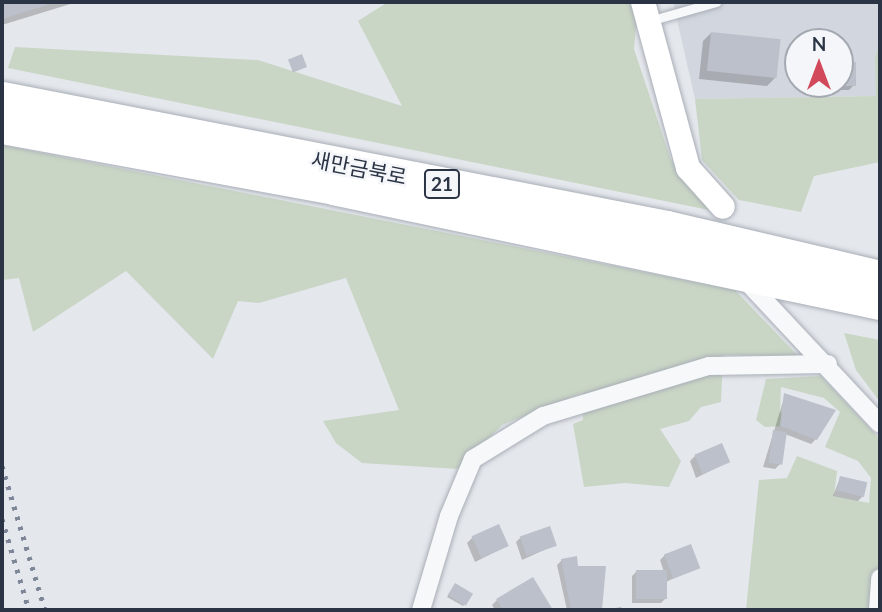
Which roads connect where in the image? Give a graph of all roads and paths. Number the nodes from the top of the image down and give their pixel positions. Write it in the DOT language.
graph roads {
  1 [pos="716,2"];
  2 [pos="645,11"];
  3 [pos="2,98"];
  4 [pos="2,127"];
  5 [pos="723,207"];
  6 [pos="880,277"];
  7 [pos="750,285"];
  8 [pos="880,303"];
  9 [pos="828,364"];
  10 [pos="880,424"];
  11 [pos="879,585"];
  12 [pos="421,610"];
  13 [pos="878,610"];
  1 -- 2 [label="lane"];
  2 -- 5 [label="street"];
  3 -- 6 [label="highway, 새만금북로 / 21"];
  4 -- 8 [label="highway, 새만금북로 / 21"];
  7 -- 9 [label="street"];
  9 -- 10 [label="street"];
  9 -- 12 [label="street"];
  11 -- 13 [label="street"];
}
